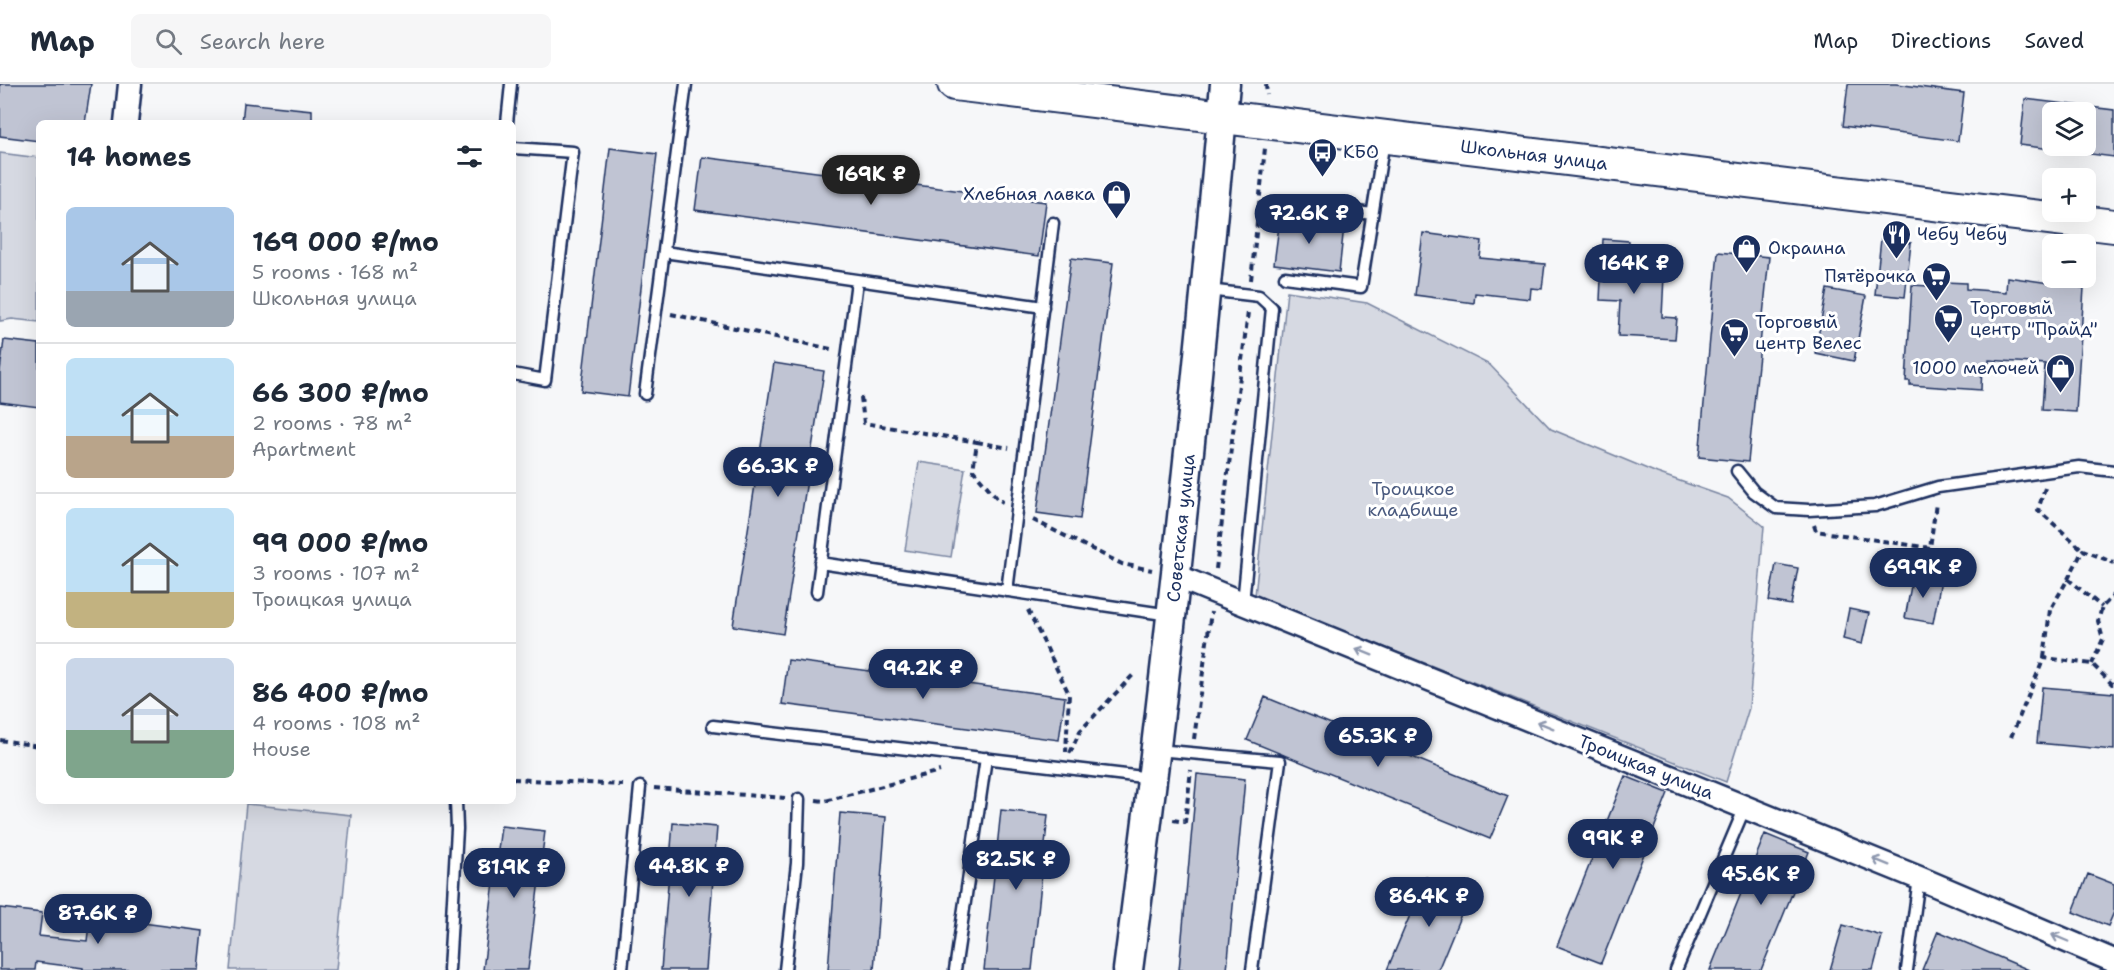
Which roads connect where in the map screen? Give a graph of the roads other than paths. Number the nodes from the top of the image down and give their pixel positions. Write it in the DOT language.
graph roads {
  1 [pos="130,84"];
  2 [pos="511,84"];
  3 [pos="686,84"];
  4 [pos="954,84"];
  5 [pos="1225,84"];
  6 [pos="1222,117"];
  7 [pos="126,120"];
  8 [pos="507,120"];
  9 [pos="1384,137"];
  10 [pos="516,148"];
  11 [pos="1282,202"];
  12 [pos="1372,214"];
  13 [pos="1053,223"];
  14 [pos="2114,226"];
  15 [pos="664,252"];
  16 [pos="1285,277"];
  17 [pos="857,281"];
  18 [pos="1205,290"];
  19 [pos="1042,307"];
  20 [pos="516,375"];
  21 [pos="645,394"];
  22 [pos="1737,471"];
  23 [pos="2114,471"];
  24 [pos="820,563"];
  25 [pos="1176,576"];
  26 [pos="1007,591"];
  27 [pos="817,592"];
  28 [pos="1243,603"];
  29 [pos="1172,615"];
  30 [pos="713,726"];
  31 [pos="986,758"];
  32 [pos="1155,764"];
  33 [pos="640,787"];
  34 [pos="800,799"];
  35 [pos="456,804"];
  36 [pos="1745,807"];
  37 [pos="1919,878"];
  38 [pos="2114,961"];
  39 [pos="449,970"];
  40 [pos="622,970"];
  41 [pos="784,970"];
  42 [pos="954,970"];
  43 [pos="1128,970"];
  44 [pos="1252,970"];
  45 [pos="1676,970"];
  46 [pos="1907,970"];
  1 -- 7 [label="street"];
  2 -- 8 [label="lane"];
  3 -- 15 [label="lane"];
  4 -- 6 [label="main road, Школьная улица"];
  5 -- 6 [label="street, Советская улица"];
  6 -- 9 [label="main road, Школьная улица"];
  6 -- 18 [label="street, Советская улица"];
  9 -- 12 [label="lane"];
  9 -- 14 [label="main road, Школьная улица"];
  10 -- 20 [label="lane"];
  11 -- 12 [label="lane"];
  12 -- 16 [label="lane"];
  13 -- 19 [label="lane"];
  15 -- 17 [label="lane"];
  15 -- 21 [label="lane"];
  17 -- 19 [label="lane"];
  17 -- 24 [label="lane"];
  18 -- 25 [label="street, Советская улица"];
  18 -- 28 [label="lane"];
  19 -- 26 [label="lane"];
  22 -- 23 [label="lane"];
  24 -- 26 [label="lane"];
  24 -- 27 [label="lane"];
  25 -- 28 [label="street, Троицкая улица"];
  25 -- 29 [label="street, Советская улица"];
  26 -- 29 [label="lane"];
  36 -- 28 [label="street, Троицкая улица, one-way"];
  29 -- 32 [label="street, Советская улица"];
  30 -- 31 [label="lane"];
  31 -- 32 [label="lane"];
  31 -- 42 [label="lane"];
  32 -- 43 [label="street, Советская улица"];
  32 -- 44 [label="lane"];
  33 -- 40 [label="lane"];
  34 -- 41 [label="lane"];
  35 -- 39 [label="lane"];
  37 -- 36 [label="street, Троицкая улица, one-way"];
  36 -- 45 [label="lane"];
  38 -- 37 [label="street, Троицкая улица, one-way"];
  37 -- 46 [label="lane"];
}
